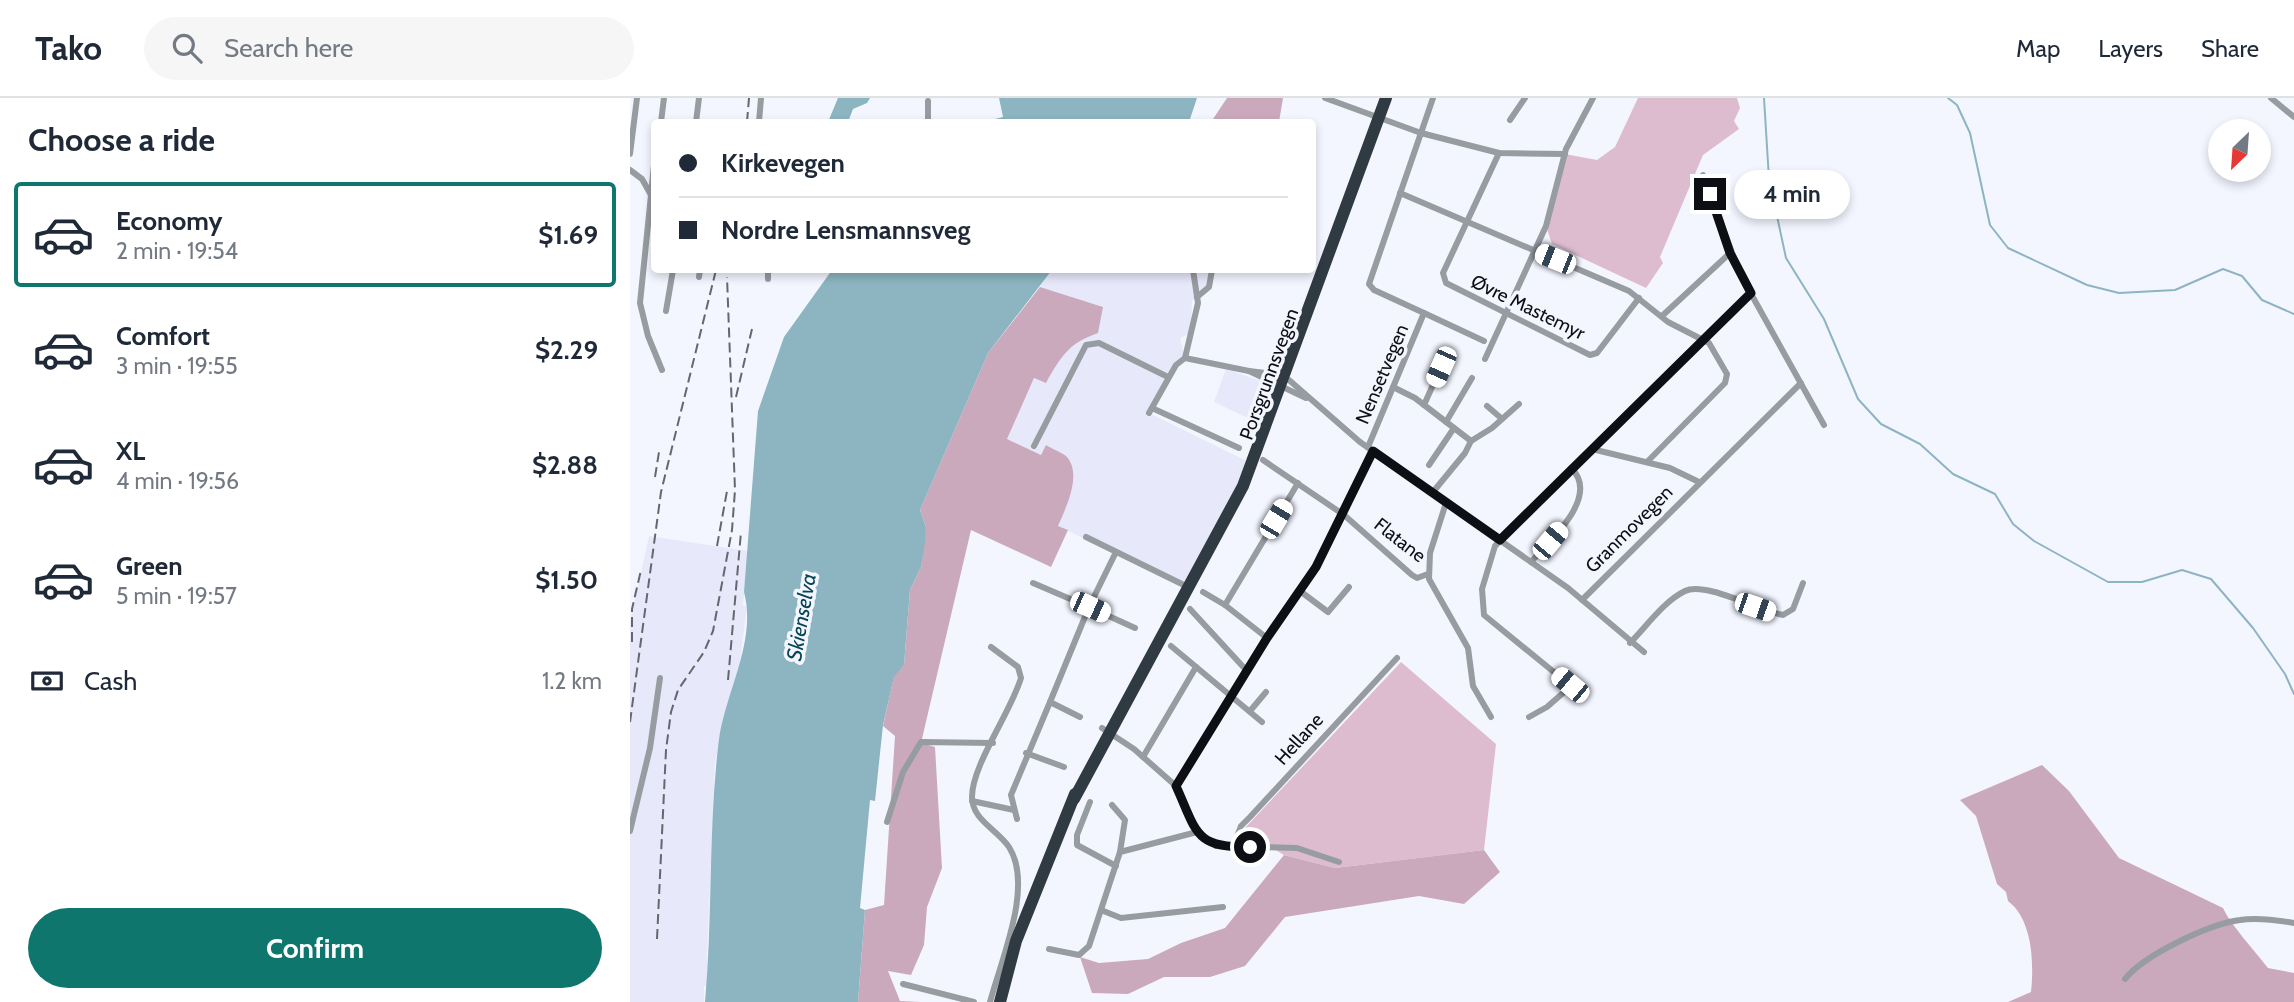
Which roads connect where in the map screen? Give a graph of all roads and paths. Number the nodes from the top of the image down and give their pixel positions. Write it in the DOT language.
graph roads {
  1 [pos="637,98"];
  2 [pos="664,98"];
  3 [pos="699,98"];
  4 [pos="761,98"];
  5 [pos="1325,98"];
  6 [pos="1378,98"];
  7 [pos="1386,98"];
  8 [pos="1433,98"];
  9 [pos="1525,98"];
  10 [pos="1593,98"];
  11 [pos="2271,98"];
  12 [pos="928,101"];
  13 [pos="1376,116"];
  14 [pos="2294,117"];
  15 [pos="661,119"];
  16 [pos="696,119"];
  17 [pos="759,119"];
  18 [pos="928,119"];
  19 [pos="1510,120"];
  20 [pos="1421,133"];
  21 [pos="1499,153"];
  22 [pos="630,154"];
  23 [pos="1566,154"];
  24 [pos="633,171"];
  25 [pos="651,174"];
  26 [pos="1703,175"];
  27 [pos="1400,193"];
  28 [pos="651,195"];
  29 [pos="1467,222"];
  30 [pos="646,230"];
  31 [pos="651,231"];
  32 [pos="1535,251"];
  33 [pos="1730,253"];
  34 [pos="672,273"];
  35 [pos="768,273"];
  36 [pos="1193,273"];
  37 [pos="1211,273"];
  38 [pos="768,279"];
  39 [pos="1751,293"];
  40 [pos="1197,297"];
  41 [pos="1639,298"];
  42 [pos="666,311"];
  43 [pos="1424,313"];
  44 [pos="1506,313"];
  45 [pos="1662,316"];
  46 [pos="1704,340"];
  47 [pos="1485,341"];
  48 [pos="1185,358"];
  49 [pos="1485,359"];
  50 [pos="1441,367"];
  51 [pos="662,370"];
  52 [pos="1168,377"];
  53 [pos="1472,378"];
  54 [pos="1284,382"];
  55 [pos="1801,383"];
  56 [pos="1393,387"];
  57 [pos="1519,404"];
  58 [pos="1424,405"];
  59 [pos="1488,406"];
  60 [pos="1501,418"];
  61 [pos="1446,422"];
  62 [pos="1824,425"];
  63 [pos="1454,428"];
  64 [pos="1471,440"];
  65 [pos="1034,446"];
  66 [pos="1239,448"];
  67 [pos="1371,449"];
  68 [pos="1592,449"];
  69 [pos="1263,460"];
  70 [pos="1647,462"];
  71 [pos="1429,465"];
  72 [pos="1571,468"];
  73 [pos="1699,482"];
  74 [pos="1298,483"];
  75 [pos="1433,492"];
  76 [pos="1445,506"];
  77 [pos="1344,515"];
  78 [pos="1086,537"];
  79 [pos="1500,540"];
  80 [pos="1116,552"];
  81 [pos="1531,562"];
  82 [pos="1428,574"];
  83 [pos="1033,583"];
  84 [pos="1803,583"];
  85 [pos="1189,587"];
  86 [pos="1349,587"];
  87 [pos="1300,591"];
  88 [pos="1203,592"];
  89 [pos="1582,600"];
  90 [pos="1225,605"];
  91 [pos="1090,607"];
  92 [pos="1190,609"];
  93 [pos="1135,628"];
  94 [pos="1267,638"];
  95 [pos="1630,643"];
  96 [pos="1171,646"];
  97 [pos="991,647"];
  98 [pos="1644,652"];
  99 [pos="1397,658"];
  100 [pos="1196,667"];
  101 [pos="1247,671"];
  102 [pos="660,678"];
  103 [pos="1266,692"];
  104 [pos="1232,694"];
  105 [pos="1050,702"];
  106 [pos="1250,711"];
  107 [pos="1080,717"];
  108 [pos="1491,717"];
  109 [pos="1529,717"];
  110 [pos="1262,722"];
  111 [pos="1106,730"];
  112 [pos="993,743"];
  113 [pos="1026,753"];
  114 [pos="1143,757"];
  115 [pos="1064,766"];
  116 [pos="1176,786"];
  117 [pos="972,801"];
  118 [pos="1090,802"];
  119 [pos="1112,805"];
  120 [pos="1014,810"];
  121 [pos="1017,818"];
  122 [pos="887,822"];
  123 [pos="630,831"];
  124 [pos="1197,832"];
  125 [pos="1233,847"];
  126 [pos="1120,852"];
  127 [pos="1339,862"];
  128 [pos="1116,866"];
  129 [pos="1040,885"];
  130 [pos="1223,907"];
  131 [pos="1101,911"];
  132 [pos="2294,923"];
  133 [pos="1049,949"];
  134 [pos="2125,979"];
  135 [pos="903,984"];
  136 [pos="974,1002"];
  137 [pos="990,1002"];
  138 [pos="1000,1002"];
  139 [pos="1007,1002"];
  1 -- 22 [label="street"];
  2 -- 15 [label="street"];
  3 -- 16 [label="street"];
  4 -- 17 [label="street"];
  5 -- 13 [label="street"];
  6 -- 13 [label="highway, Porsgrunnsvegen"];
  7 -- 13 [label="highway, Porsgrunnsvegen"];
  8 -- 20 [label="street"];
  9 -- 19 [label="street"];
  10 -- 23 [label="street"];
  11 -- 14 [label="street"];
  12 -- 18 [label="street"];
  13 -- 20 [label="street"];
  13 -- 54 [label="highway, Porsgrunnsvegen"];
  20 -- 21 [label="street"];
  20 -- 27 [label="street"];
  21 -- 23 [label="street"];
  21 -- 29 [label="street"];
  23 -- 32 [label="street"];
  24 -- 25 [label="street"];
  24 -- 28 [label="street"];
  26 -- 33 [label="street"];
  27 -- 29 [label="street"];
  27 -- 43 [label="street, Nensetvegen"];
  28 -- 30 [label="street"];
  29 -- 32 [label="street"];
  29 -- 44 [label="street, Øvre Mastemyr"];
  30 -- 31 [label="street"];
  30 -- 51 [label="street"];
  32 -- 41 [label="street"];
  32 -- 44 [label="street"];
  33 -- 39 [label="street"];
  33 -- 45 [label="street"];
  34 -- 42 [label="street"];
  35 -- 38 [label="street"];
  36 -- 40 [label="street"];
  37 -- 40 [label="street"];
  39 -- 46 [label="street"];
  39 -- 55 [label="street"];
  40 -- 48 [label="street"];
  41 -- 44 [label="street, Øvre Mastemyr"];
  41 -- 45 [label="street"];
  43 -- 47 [label="street, Nensetvegen"];
  43 -- 56 [label="street, Nensetvegen"];
  44 -- 49 [label="street"];
  45 -- 46 [label="street"];
  46 -- 68 [label="street"];
  46 -- 70 [label="street"];
  48 -- 52 [label="street"];
  48 -- 54 [label="street"];
  50 -- 58 [label="street"];
  52 -- 65 [label="street"];
  52 -- 66 [label="street"];
  53 -- 61 [label="street"];
  54 -- 67 [label="street"];
  54 -- 85 [label="highway, Porsgrunnsvegen"];
  55 -- 62 [label="street"];
  55 -- 73 [label="street, Granmovegen"];
  56 -- 58 [label="street"];
  56 -- 67 [label="street, Nensetvegen"];
  57 -- 60 [label="street"];
  58 -- 61 [label="street"];
  59 -- 60 [label="street"];
  60 -- 64 [label="street"];
  61 -- 63 [label="street"];
  63 -- 64 [label="street"];
  63 -- 71 [label="street"];
  64 -- 75 [label="street"];
  67 -- 75 [label="street"];
  67 -- 77 [label="street, Nensetvegen"];
  68 -- 70 [label="street, Granmovegen"];
  68 -- 72 [label="street"];
  69 -- 74 [label="street, Flatane"];
  70 -- 73 [label="street, Granmovegen"];
  72 -- 79 [label="street"];
  72 -- 81 [label="street"];
  73 -- 89 [label="street, Granmovegen"];
  74 -- 77 [label="street, Flatane"];
  74 -- 90 [label="street"];
  75 -- 79 [label="street"];
  76 -- 82 [label="street, Flatane"];
  77 -- 82 [label="street, Flatane"];
  77 -- 87 [label="street, Nensetvegen"];
  78 -- 80 [label="street"];
  79 -- 81 [label="street"];
  79 -- 109 [label="street"];
  80 -- 85 [label="street"];
  80 -- 91 [label="street"];
  81 -- 89 [label="street"];
  82 -- 108 [label="street"];
  83 -- 91 [label="street"];
  84 -- 95 [label="street"];
  85 -- 111 [label="highway, Porsgrunnsvegen"];
  86 -- 87 [label="street"];
  87 -- 94 [label="street, Nensetvegen"];
  88 -- 90 [label="street"];
  89 -- 95 [label="street"];
  90 -- 94 [label="street"];
  91 -- 93 [label="street"];
  91 -- 105 [label="street"];
  92 -- 101 [label="street"];
  94 -- 101 [label="street, Nensetvegen"];
  95 -- 98 [label="street"];
  96 -- 100 [label="street"];
  97 -- 112 [label="street"];
  99 -- 125 [label="street, Hellane"];
  100 -- 104 [label="street"];
  100 -- 114 [label="street"];
  101 -- 104 [label="street, Nensetvegen"];
  102 -- 123 [label="street"];
  103 -- 106 [label="street"];
  104 -- 106 [label="street"];
  104 -- 116 [label="street, Nensetvegen"];
  105 -- 107 [label="street"];
  105 -- 113 [label="street"];
  106 -- 110 [label="street"];
  111 -- 114 [label="street"];
  111 -- 129 [label="highway, Porsgrunnsvegen"];
  112 -- 117 [label="street"];
  112 -- 122 [label="street"];
  113 -- 115 [label="street"];
  113 -- 120 [label="street"];
  114 -- 116 [label="street"];
  116 -- 124 [label="street"];
  117 -- 120 [label="street"];
  117 -- 137 [label="street"];
  118 -- 128 [label="street"];
  119 -- 126 [label="street"];
  120 -- 121 [label="street"];
  124 -- 125 [label="street"];
  124 -- 126 [label="street"];
  125 -- 127 [label="street"];
  126 -- 128 [label="street"];
  128 -- 131 [label="street"];
  129 -- 138 [label="highway, Porsgrunnsvegen"];
  129 -- 139 [label="highway, Porsgrunnsvegen"];
  130 -- 131 [label="street"];
  131 -- 133 [label="street"];
  132 -- 134 [label="street"];
  135 -- 136 [label="street"];
}
